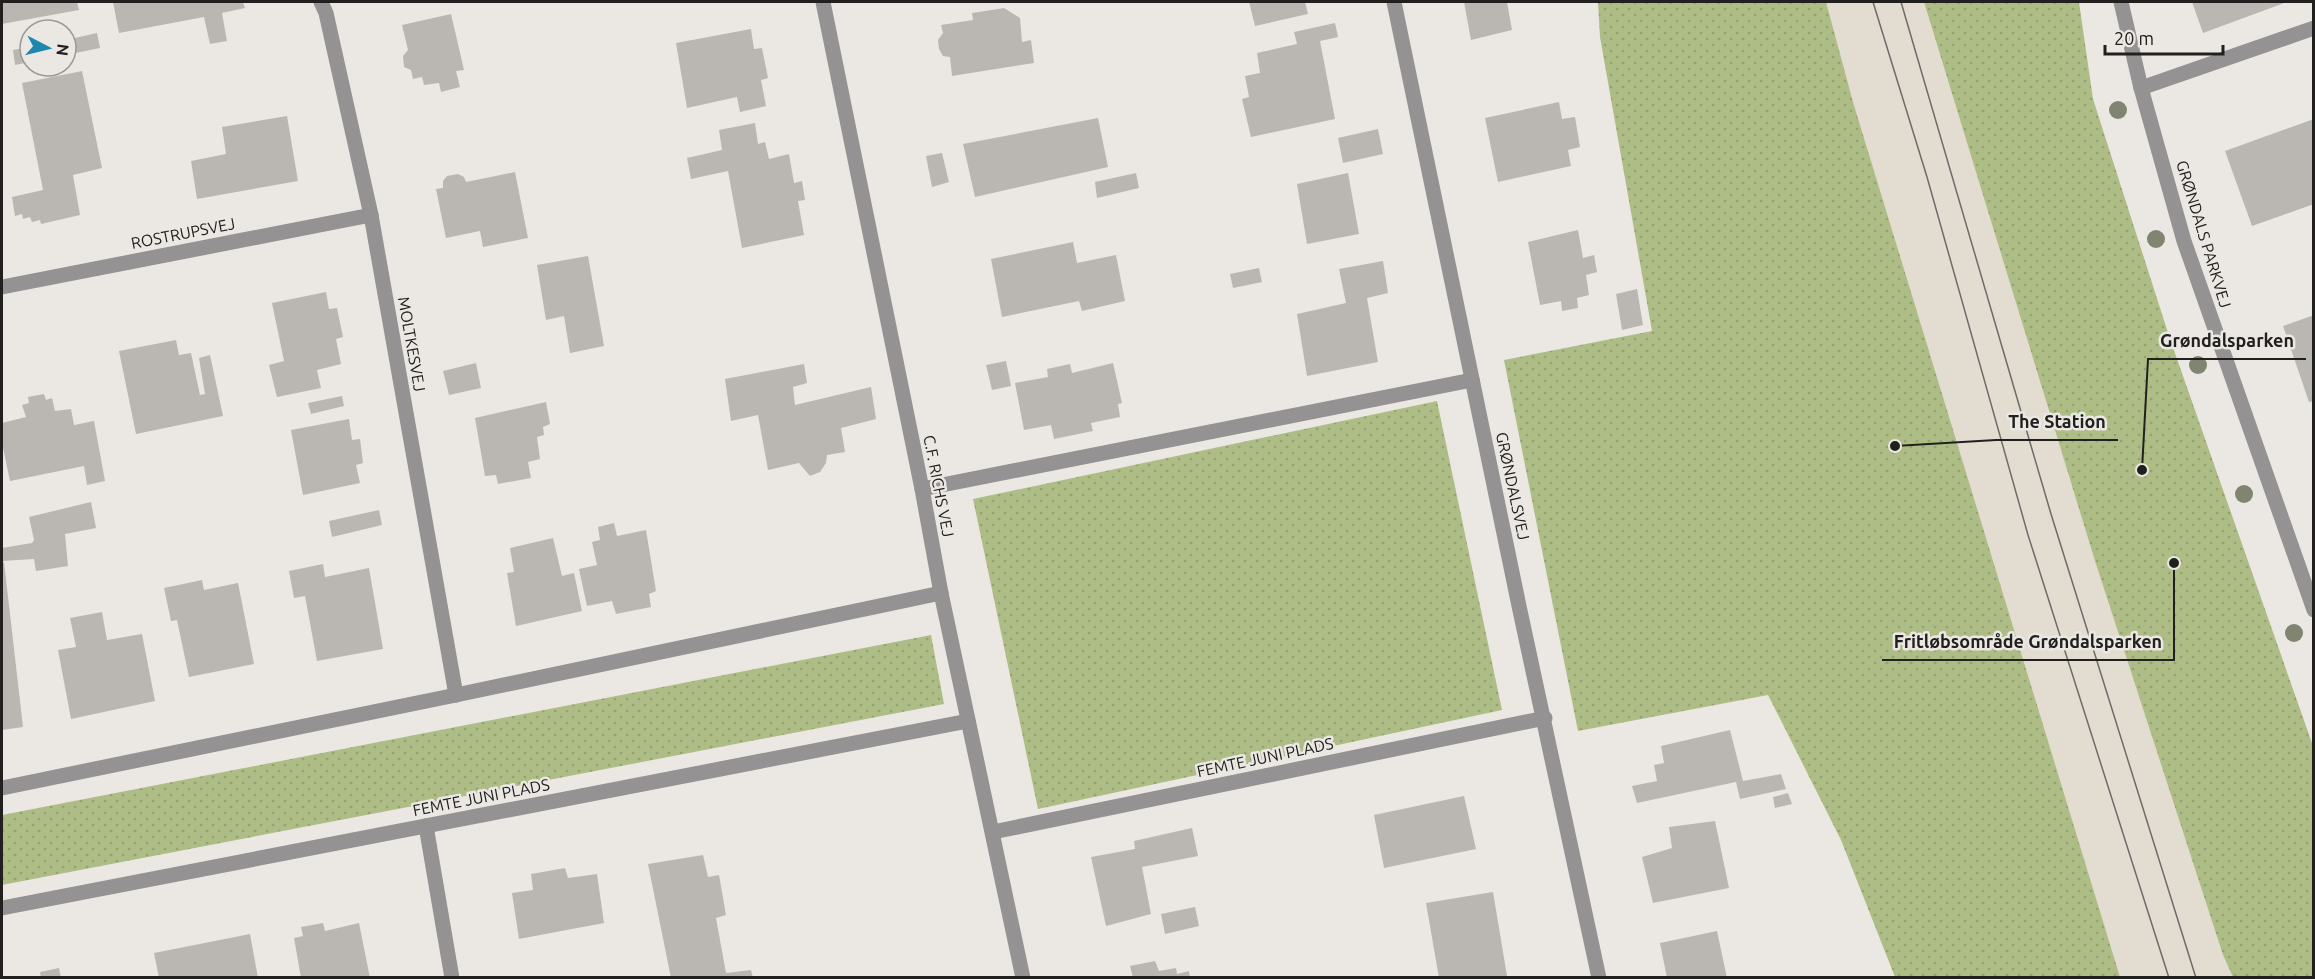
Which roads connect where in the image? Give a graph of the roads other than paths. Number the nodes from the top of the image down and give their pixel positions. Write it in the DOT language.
graph roads {
  1 [pos="321,2"];
  2 [pos="823,2"];
  3 [pos="1394,2"];
  4 [pos="2121,2"];
  5 [pos="2313,27"];
  6 [pos="2141,88"];
  7 [pos="371,215"];
  8 [pos="2,287"];
  9 [pos="1472,380"];
  10 [pos="922,489"];
  11 [pos="940,593"];
  12 [pos="2313,610"];
  13 [pos="456,695"];
  14 [pos="1545,717"];
  15 [pos="968,721"];
  16 [pos="2,788"];
  17 [pos="426,826"];
  18 [pos="993,832"];
  19 [pos="2,908"];
  20 [pos="452,978"];
  21 [pos="1023,978"];
  22 [pos="1599,978"];
  1 -- 7 [label="street, MOLTKESVEJ"];
  2 -- 10 [label="street, C.F. RICHS VEJ"];
  3 -- 9 [label="street, GRØNDALSVEJ"];
  4 -- 6 [label="street, GRØNDALS PARKVEJ"];
  5 -- 6 [label="street"];
  6 -- 12 [label="street, GRØNDALS PARKVEJ"];
  7 -- 8 [label="street, ROSTRUPSVEJ"];
  7 -- 13 [label="street, MOLTKESVEJ"];
  9 -- 10 [label="street"];
  9 -- 14 [label="street, GRØNDALSVEJ"];
  10 -- 11 [label="street, C.F. RICHS VEJ"];
  11 -- 13 [label="street"];
  11 -- 15 [label="street, C.F. RICHS VEJ"];
  13 -- 16 [label="street"];
  14 -- 18 [label="street, FEMTE JUNI PLADS"];
  14 -- 22 [label="street, GRØNDALSVEJ"];
  15 -- 17 [label="street, FEMTE JUNI PLADS"];
  15 -- 18 [label="street, C.F. RICHS VEJ"];
  17 -- 19 [label="street, FEMTE JUNI PLADS"];
  17 -- 20 [label="street"];
  18 -- 21 [label="street, C.F. RICHS VEJ"];
}
